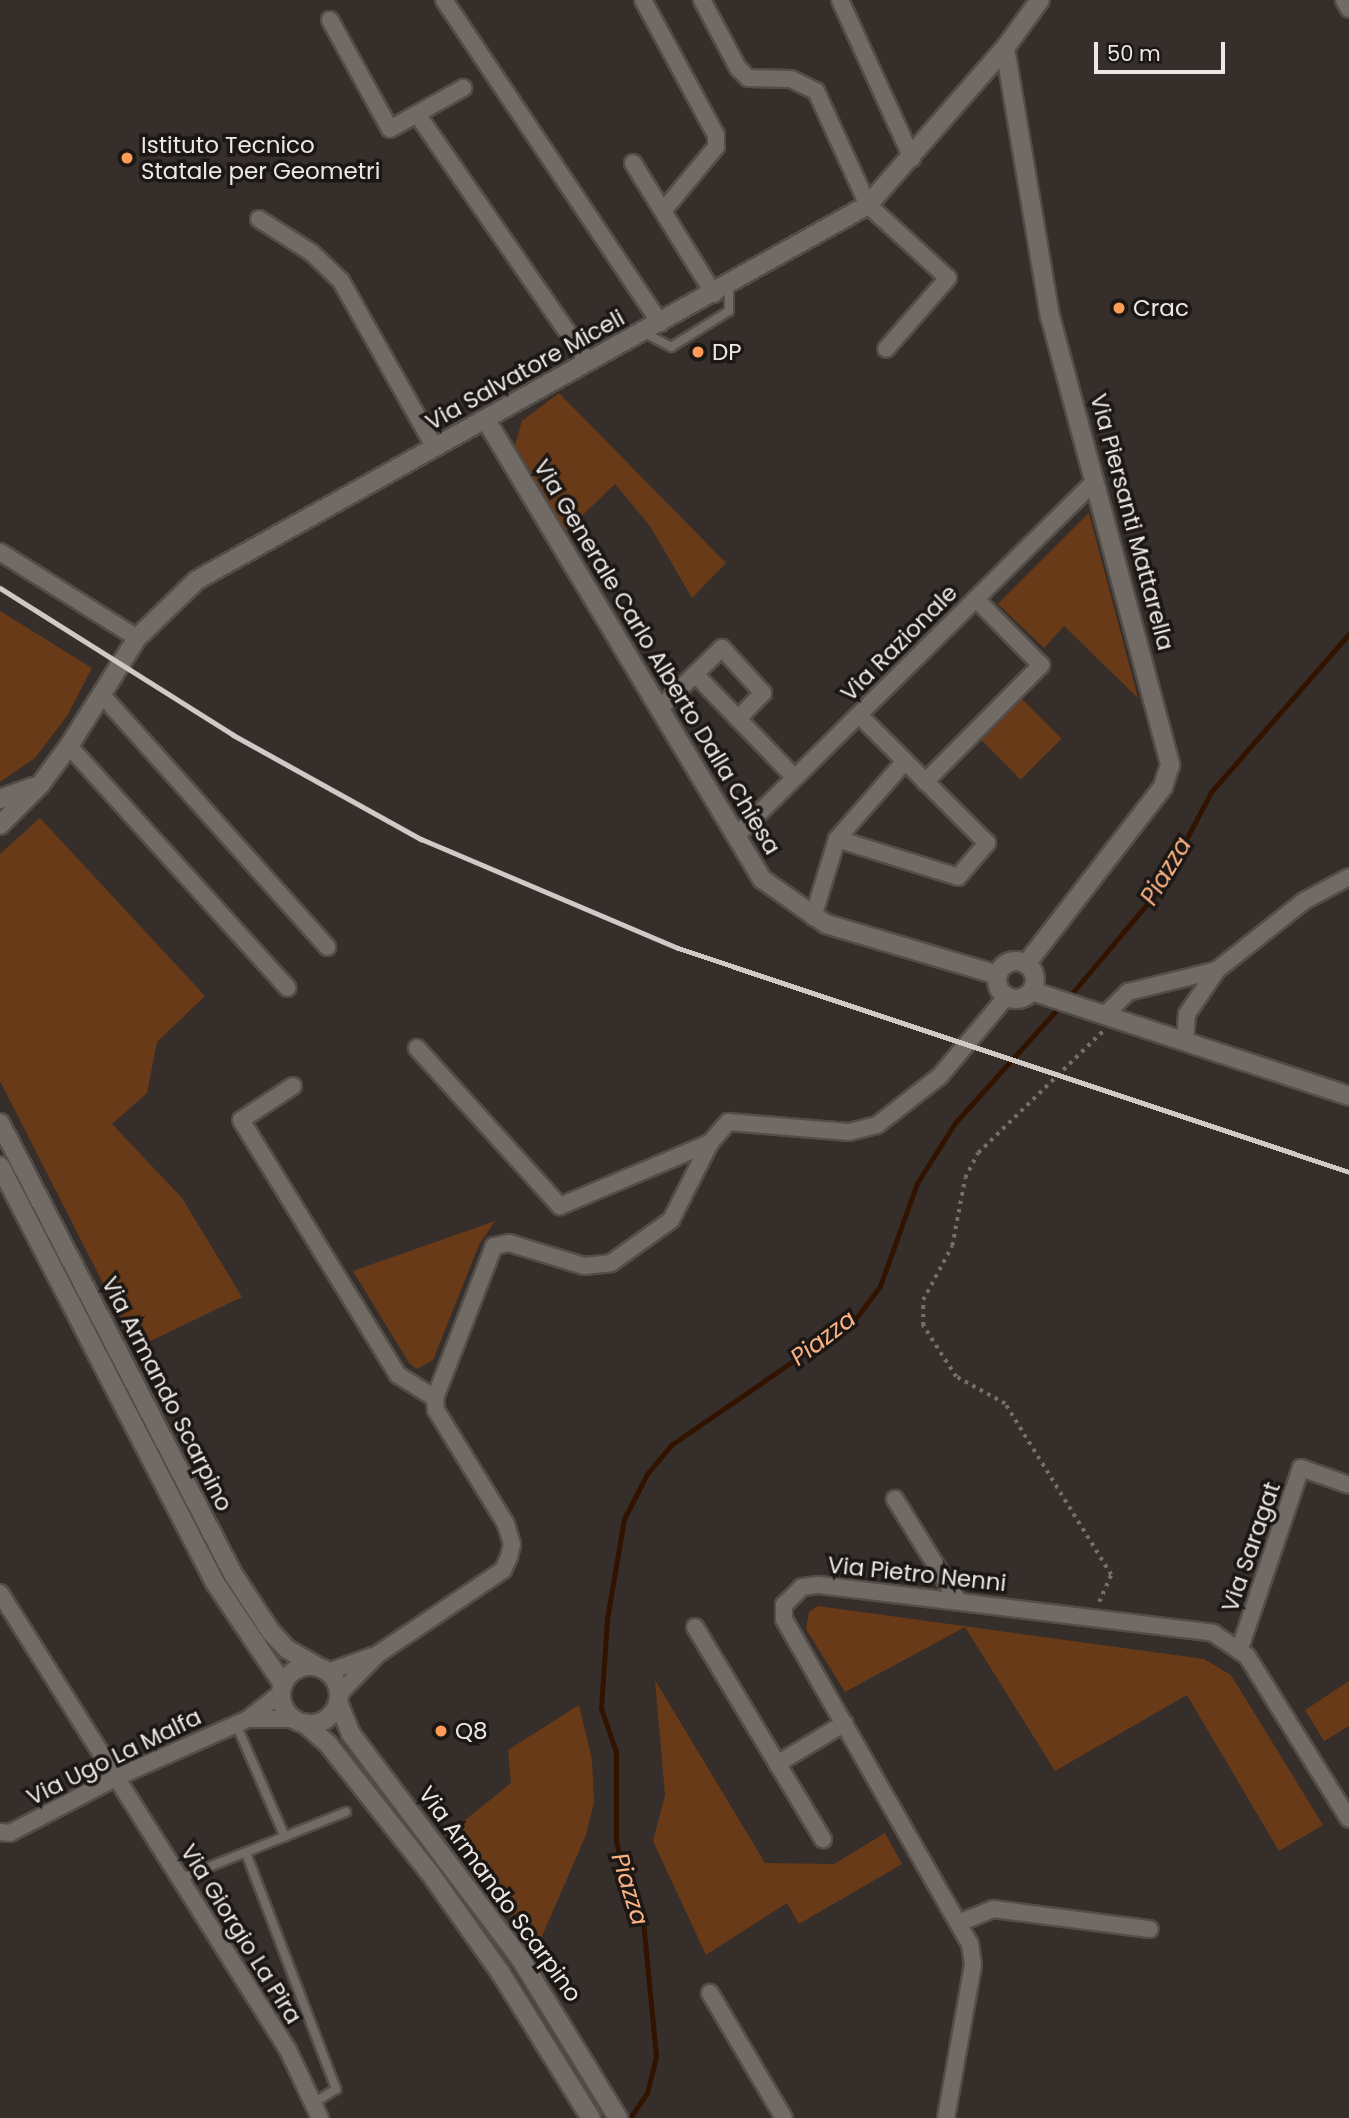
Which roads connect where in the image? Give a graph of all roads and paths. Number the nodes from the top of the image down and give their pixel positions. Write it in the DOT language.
graph roads {
  1 [pos="444,0"];
  2 [pos="643,0"];
  3 [pos="702,0"];
  4 [pos="840,0"];
  5 [pos="1040,0"];
  6 [pos="1344,0"];
  7 [pos="1349,9"];
  8 [pos="330,20"];
  9 [pos="1004,48"];
  10 [pos="463,88"];
  11 [pos="417,114"];
  12 [pos="912,158"];
  13 [pos="633,163"];
  14 [pos="868,205"];
  15 [pos="663,211"];
  16 [pos="259,219"];
  17 [pos="722,290"];
  18 [pos="660,323"];
  19 [pos="643,332"];
  20 [pos="886,349"];
  21 [pos="588,362"];
  22 [pos="486,420"];
  23 [pos="435,448"];
  24 [pos="1095,481"];
  25 [pos="0,552"];
  26 [pos="976,598"];
  27 [pos="137,638"];
  28 [pos="695,674"];
  29 [pos="102,695"];
  30 [pos="659,709"];
  31 [pos="859,715"];
  32 [pos="738,719"];
  33 [pos="69,747"];
  34 [pos="905,761"];
  35 [pos="795,778"];
  36 [pos="925,782"];
  37 [pos="40,785"];
  38 [pos="0,799"];
  39 [pos="0,825"];
  40 [pos="736,836"];
  41 [pos="837,839"];
  42 [pos="1349,877"];
  43 [pos="813,917"];
  44 [pos="327,947"];
  45 [pos="1026,964"];
  46 [pos="1217,970"];
  47 [pos="998,975"];
  48 [pos="288,988"];
  49 [pos="1040,993"];
  50 [pos="1007,996"];
  51 [pos="1110,1017"];
  52 [pos="1185,1042"];
  53 [pos="417,1048"];
  54 [pos="293,1086"];
  55 [pos="1322,1088"];
  56 [pos="1349,1088"];
  57 [pos="1349,1096"];
  58 [pos="0,1122"];
  59 [pos="710,1143"];
  60 [pos="0,1166"];
  61 [pos="435,1398"];
  62 [pos="1349,1485"];
  63 [pos="895,1499"];
  64 [pos="0,1593"];
  65 [pos="958,1601"];
  66 [pos="1093,1617"];
  67 [pos="695,1627"];
  68 [pos="1240,1648"];
  69 [pos="378,1654"];
  70 [pos="322,1669"];
  71 [pos="282,1688"];
  72 [pos="339,1698"];
  73 [pos="299,1721"];
  74 [pos="242,1722"];
  75 [pos="845,1723"];
  76 [pos="777,1764"];
  77 [pos="115,1778"];
  78 [pos="346,1812"];
  79 [pos="1349,1819"];
  80 [pos="0,1832"];
  81 [pos="285,1837"];
  82 [pos="823,1839"];
  83 [pos="246,1853"];
  84 [pos="179,1879"];
  85 [pos="961,1923"];
  86 [pos="1150,1929"];
  87 [pos="710,1993"];
  88 [pos="318,2110"];
  89 [pos="615,2112"];
  90 [pos="591,2118"];
  91 [pos="784,2118"];
  92 [pos="946,2118"];
  1 -- 18 [label="street"];
  2 -- 15 [label="street"];
  3 -- 14 [label="street"];
  4 -- 12 [label="street"];
  5 -- 9 [label="street, Via Salvatore Miceli"];
  6 -- 7 [label="street"];
  8 -- 11 [label="street"];
  9 -- 12 [label="street, Via Salvatore Miceli"];
  9 -- 24 [label="street, Via Piersanti Mattarella"];
  10 -- 11 [label="street"];
  11 -- 21 [label="street"];
  12 -- 14 [label="street, Via Salvatore Miceli"];
  13 -- 15 [label="street"];
  14 -- 17 [label="street, Via Salvatore Miceli"];
  14 -- 20 [label="street"];
  15 -- 17 [label="street"];
  16 -- 23 [label="street"];
  17 -- 18 [label="street, Via Salvatore Miceli"];
  17 -- 19 [label="lane"];
  18 -- 19 [label="street, Via Salvatore Miceli"];
  19 -- 21 [label="street, Via Salvatore Miceli"];
  21 -- 22 [label="street, Via Salvatore Miceli"];
  22 -- 23 [label="street, Via Salvatore Miceli"];
  22 -- 30 [label="street, Via Generale Carlo Alberto Dalla Chiesa"];
  23 -- 27 [label="street, Via Salvatore Miceli"];
  24 -- 26 [label="street, Via Razionale"];
  24 -- 45 [label="street, Via Piersanti Mattarella"];
  25 -- 27 [label="street"];
  26 -- 31 [label="street, Via Razionale"];
  26 -- 36 [label="street"];
  27 -- 29 [label="street, Via Salvatore Miceli"];
  28 -- 30 [label="street"];
  28 -- 32 [label="street"];
  28 -- 32 [label="street"];
  29 -- 33 [label="street, Via Salvatore Miceli"];
  29 -- 44 [label="street"];
  30 -- 40 [label="street, Via Generale Carlo Alberto Dalla Chiesa"];
  31 -- 34 [label="street"];
  31 -- 35 [label="street, Via Razionale"];
  32 -- 35 [label="street"];
  33 -- 37 [label="street, Via Salvatore Miceli"];
  33 -- 48 [label="street"];
  34 -- 36 [label="street"];
  34 -- 41 [label="street"];
  35 -- 40 [label="street, Via Razionale"];
  36 -- 41 [label="street"];
  37 -- 38 [label="street"];
  37 -- 39 [label="street, Via Salvatore Miceli"];
  40 -- 43 [label="street, Via Generale Carlo Alberto Dalla Chiesa"];
  41 -- 43 [label="street"];
  42 -- 46 [label="street"];
  43 -- 47 [label="street, Via Generale Carlo Alberto Dalla Chiesa"];
  45 -- 47 [label="street"];
  45 -- 49 [label="street"];
  46 -- 51 [label="street"];
  46 -- 52 [label="street"];
  47 -- 50 [label="street"];
  49 -- 50 [label="street"];
  49 -- 51 [label="street"];
  50 -- 59 [label="street"];
  51 -- 52 [label="street"];
  51 -- 66 [label="path"];
  52 -- 55 [label="street"];
  53 -- 59 [label="street"];
  54 -- 61 [label="street"];
  55 -- 56 [label="street"];
  55 -- 57 [label="street"];
  58 -- 70 [label="street, Via Armando Scarpino"];
  59 -- 61 [label="street"];
  60 -- 71 [label="street, Via Armando Scarpino"];
  61 -- 69 [label="street"];
  62 -- 68 [label="street, Via Saragat"];
  63 -- 65 [label="street"];
  64 -- 77 [label="street, Via Giorgio La Pira"];
  65 -- 66 [label="street, Via Pietro Nenni"];
  65 -- 75 [label="street, Via Pietro Nenni"];
  66 -- 68 [label="street, Via Pietro Nenni"];
  67 -- 76 [label="street"];
  68 -- 79 [label="street"];
  69 -- 70 [label="street"];
  69 -- 72 [label="street"];
  70 -- 71 [label="street"];
  70 -- 72 [label="street"];
  71 -- 73 [label="street"];
  71 -- 74 [label="street, Via Ugo La Malfa"];
  72 -- 73 [label="street"];
  72 -- 89 [label="street, Via Armando Scarpino"];
  73 -- 74 [label="street, Via Ugo La Malfa"];
  73 -- 90 [label="street, Via Armando Scarpino"];
  74 -- 77 [label="street, Via Ugo La Malfa"];
  74 -- 81 [label="lane"];
  75 -- 76 [label="street"];
  75 -- 85 [label="street, Via Pietro Nenni"];
  76 -- 82 [label="street"];
  77 -- 80 [label="street, Via Ugo La Malfa"];
  77 -- 84 [label="street, Via Giorgio La Pira"];
  78 -- 81 [label="lane"];
  81 -- 83 [label="lane"];
  83 -- 84 [label="lane"];
  83 -- 88 [label="lane"];
  84 -- 88 [label="street, Via Giorgio La Pira"];
  85 -- 86 [label="street"];
  85 -- 92 [label="street, Via Pietro Nenni"];
  87 -- 91 [label="street"];
}
